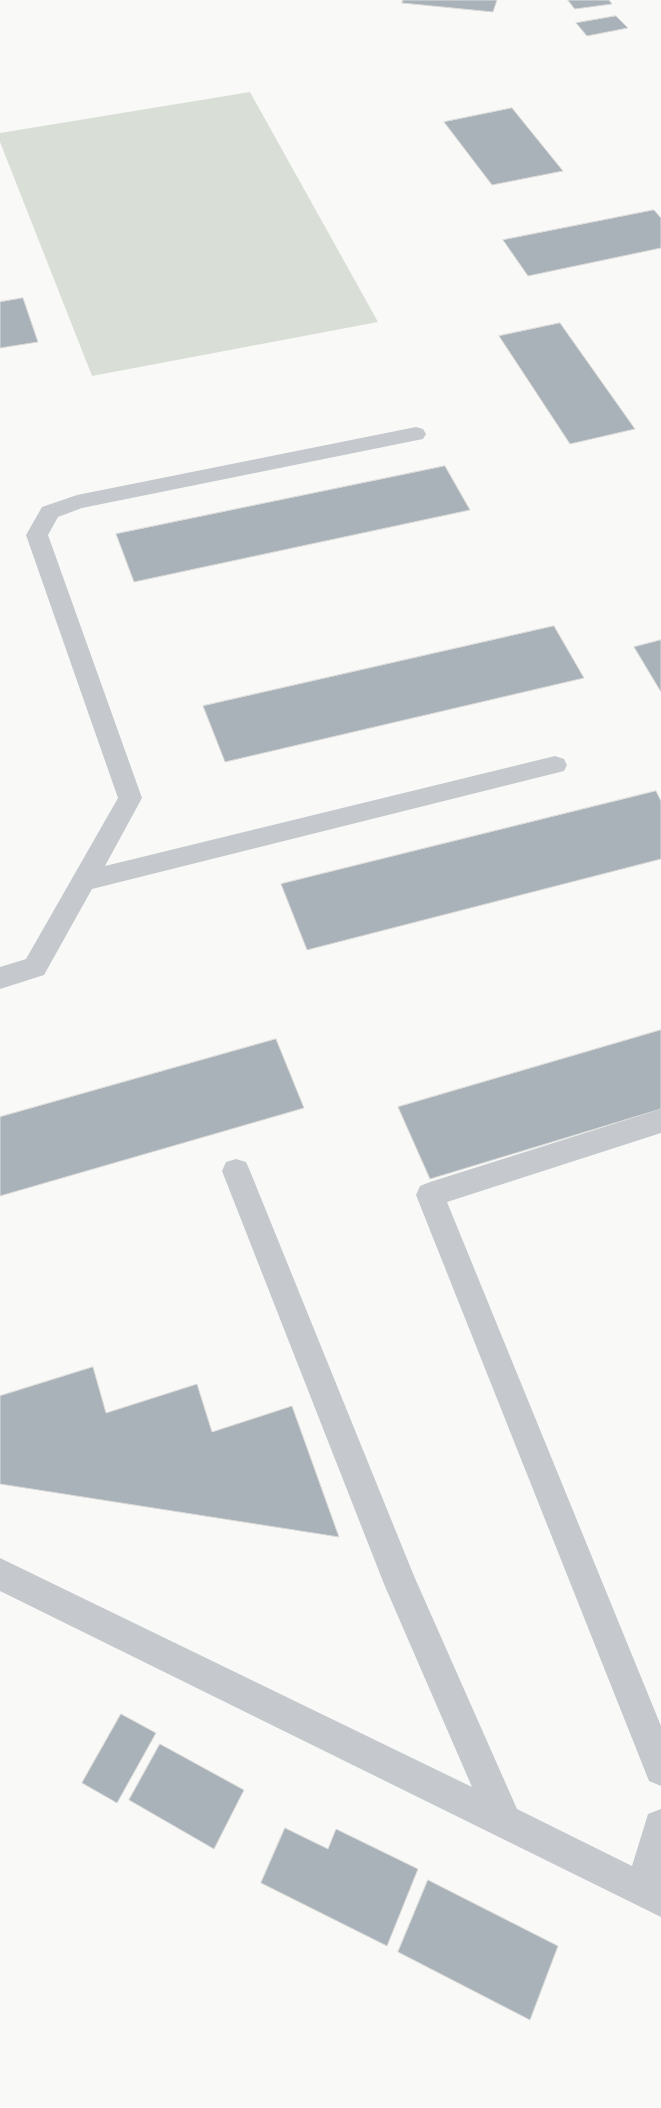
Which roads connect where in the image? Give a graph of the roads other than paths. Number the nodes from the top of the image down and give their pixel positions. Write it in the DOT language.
graph roads {
  1 [pos="416,434"];
  2 [pos="555,765"];
  3 [pos="83,881"];
  4 [pos="0,978"];
  5 [pos="661,1121"];
  6 [pos="236,1171"];
  7 [pos="0,1574"];
  8 [pos="661,1769"];
  9 [pos="504,1821"];
  10 [pos="661,1827"];
  11 [pos="652,1895"];
  1 -- 3 [label="street"];
  2 -- 3 [label="street"];
  3 -- 4 [label="street"];
  5 -- 8 [label="street"];
  6 -- 9 [label="street"];
  7 -- 9 [label="street"];
  9 -- 11 [label="street"];
  10 -- 11 [label="street"];
}
